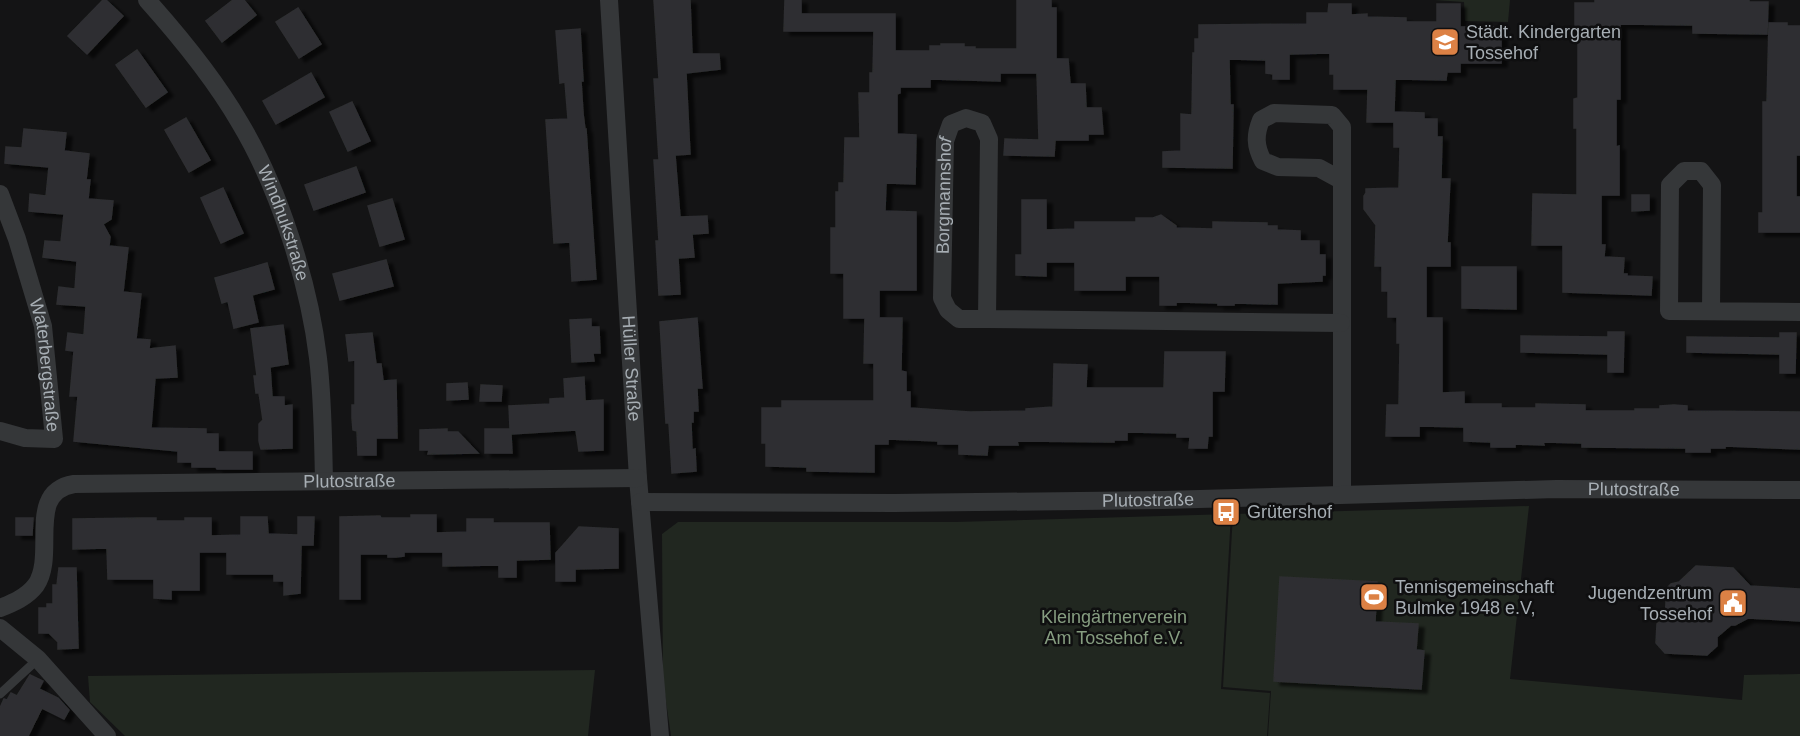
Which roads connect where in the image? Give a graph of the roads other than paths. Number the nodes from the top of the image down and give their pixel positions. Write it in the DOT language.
graph roads {
  1 [pos="147,0"];
  2 [pos="609,0"];
  3 [pos="1341,180"];
  4 [pos="0,194"];
  5 [pos="8,242"];
  6 [pos="1711,311"];
  7 [pos="1800,312"];
  8 [pos="987,319"];
  9 [pos="1341,323"];
  10 [pos="0,431"];
  11 [pos="638,478"];
  12 [pos="324,481"];
  13 [pos="1800,490"];
  14 [pos="1342,494"];
  15 [pos="640,502"];
  16 [pos="0,608"];
  17 [pos="0,628"];
  18 [pos="38,659"];
  19 [pos="0,694"];
  20 [pos="107,736"];
  21 [pos="660,736"];
  1 -- 12 [label="street, Windhukstraße"];
  2 -- 11 [label="street, Hüller Straße"];
  3 -- 3 [label="street"];
  3 -- 9 [label="street"];
  4 -- 5 [label="street, Waterbergstraße"];
  5 -- 10 [label="street, Waterbergstraße"];
  6 -- 6 [label="street"];
  6 -- 7 [label="street"];
  8 -- 8 [label="street, Borgmannshof"];
  8 -- 9 [label="street, Borgmannshof"];
  9 -- 14 [label="street"];
  11 -- 12 [label="street, Plutostraße"];
  11 -- 15 [label="street, Hüller Straße"];
  12 -- 16 [label="street, Plutostraße"];
  13 -- 14 [label="street, Plutostraße"];
  14 -- 15 [label="street, Plutostraße"];
  15 -- 21 [label="street, Hüller Straße"];
  17 -- 18 [label="street"];
  18 -- 19 [label="lane"];
  18 -- 20 [label="street"];
}
